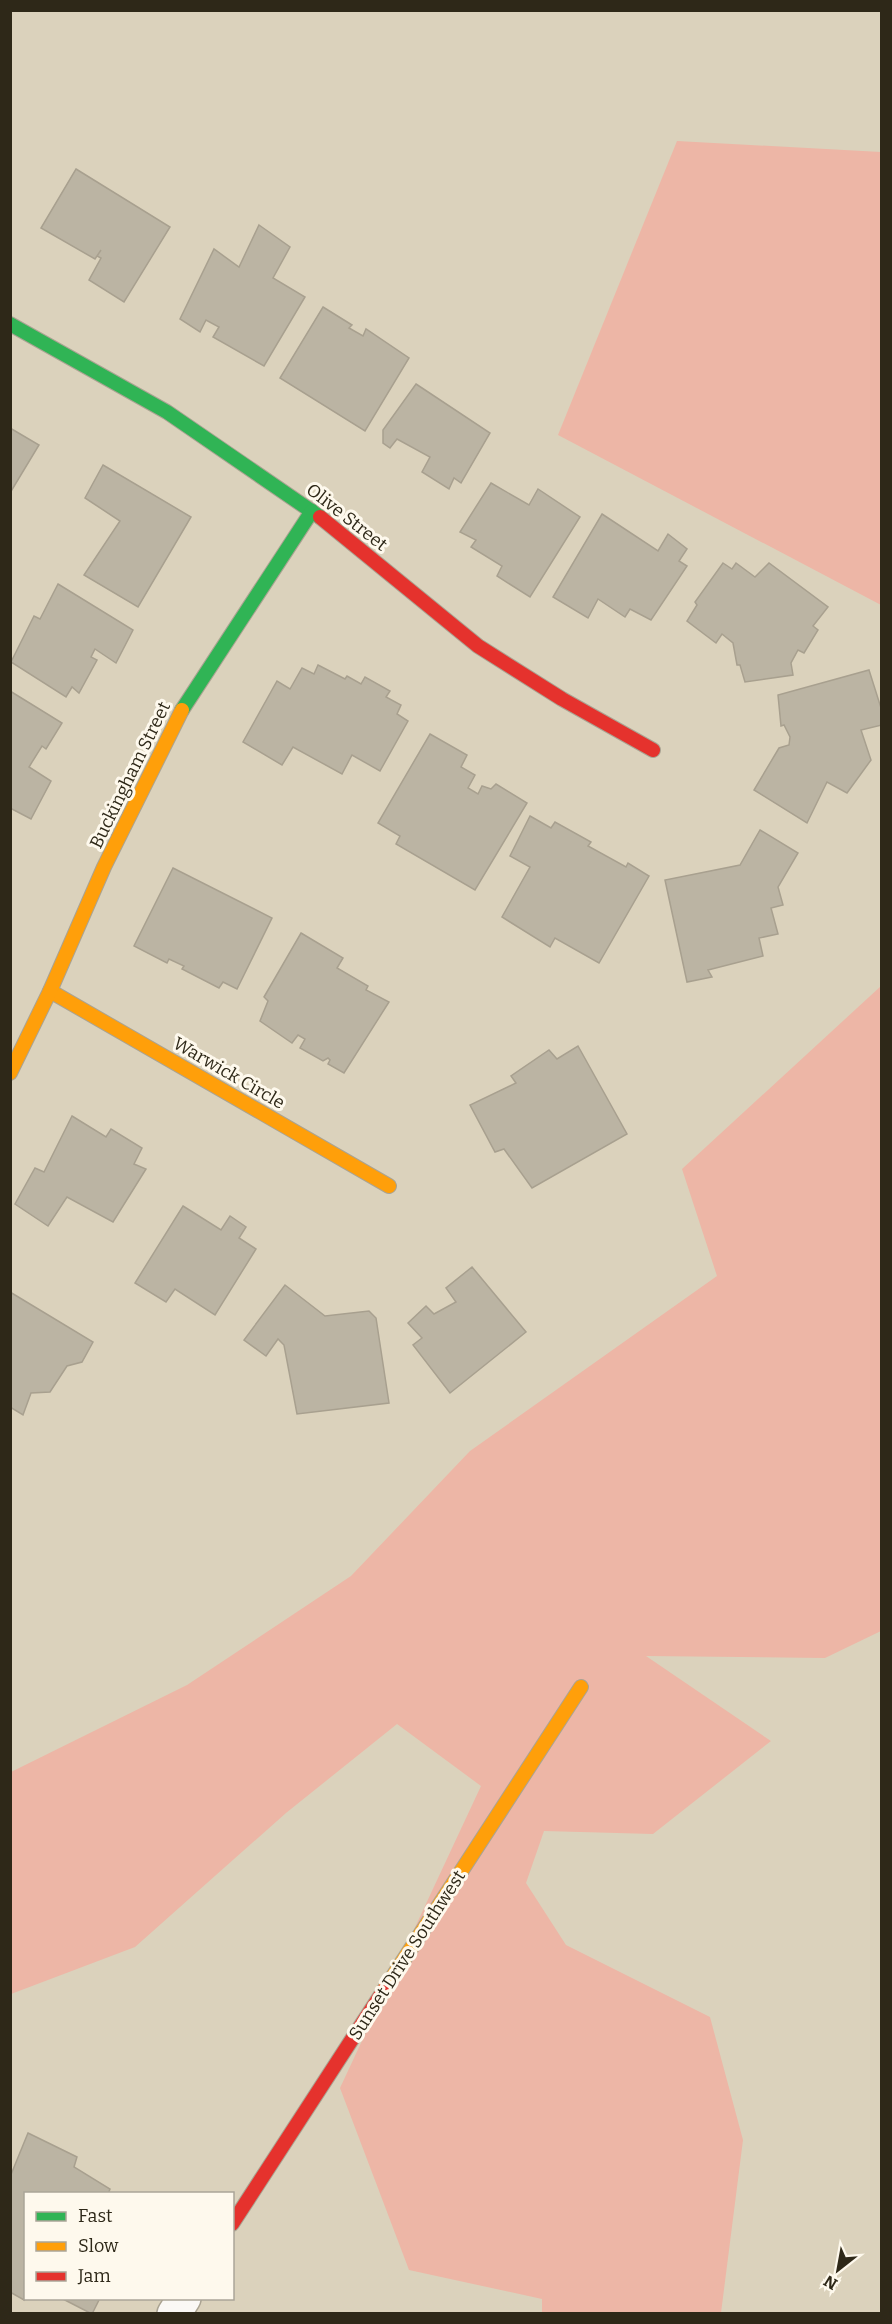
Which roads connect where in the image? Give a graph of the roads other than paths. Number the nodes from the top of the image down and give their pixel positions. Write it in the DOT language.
graph roads {
  1 [pos="10,324"];
  2 [pos="312,511"];
  3 [pos="653,750"];
  4 [pos="50,991"];
  5 [pos="10,1073"];
  6 [pos="389,1186"];
  7 [pos="580,1687"];
  8 [pos="234,2221"];
  9 [pos="183,2300"];
  10 [pos="174,2313"];
  1 -- 2 [label="street, Olive Street"];
  2 -- 3 [label="street, Olive Street"];
  2 -- 4 [label="street, Buckingham Street"];
  4 -- 5 [label="street, Buckingham Street"];
  4 -- 6 [label="street, Warwick Circle"];
  7 -- 8 [label="street, Sunset Drive Southwest"];
  9 -- 10 [label="street"];
}
